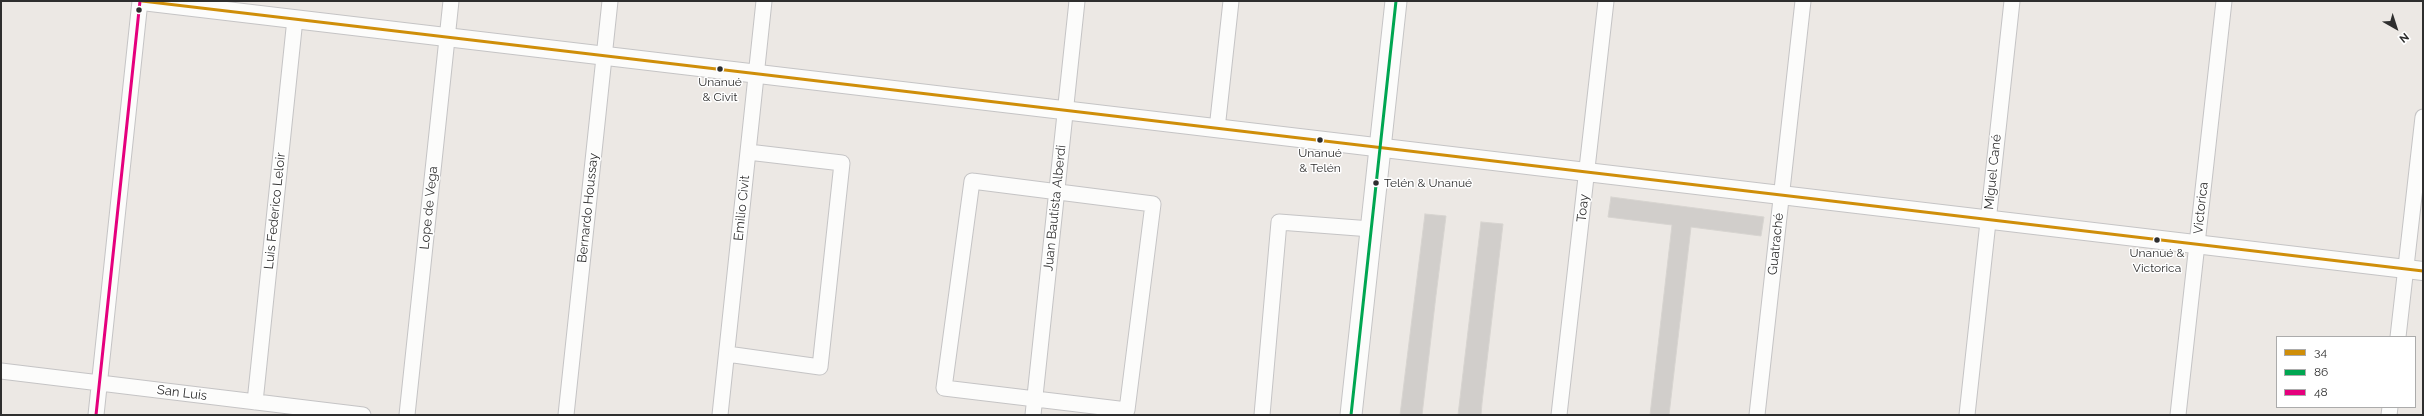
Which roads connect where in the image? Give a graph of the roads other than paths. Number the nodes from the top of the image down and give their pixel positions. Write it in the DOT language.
graph roads {
  1 [pos="141,1"];
  2 [pos="451,1"];
  3 [pos="610,1"];
  4 [pos="764,1"];
  5 [pos="1077,1"];
  6 [pos="1231,1"];
  7 [pos="1396,1"];
  8 [pos="1606,1"];
  9 [pos="1803,1"];
  10 [pos="2012,1"];
  11 [pos="2224,1"];
  12 [pos="295,19"];
  13 [pos="447,37"];
  14 [pos="604,56"];
  15 [pos="757,74"];
  16 [pos="1066,110"];
  17 [pos="2423,117"];
  18 [pos="1217,128"];
  19 [pos="1380,148"];
  20 [pos="748,152"];
  21 [pos="1587,172"];
  22 [pos="1057,192"];
  23 [pos="1781,196"];
  24 [pos="1988,220"];
  25 [pos="1371,228"];
  26 [pos="2197,245"];
  27 [pos="2414,270"];
  28 [pos="2398,336"];
  29 [pos="727,354"];
  30 [pos="1,372"];
  31 [pos="100,383"];
  32 [pos="1034,399"];
  33 [pos="255,402"];
  34 [pos="96,415"];
  35 [pos="363,415"];
  36 [pos="407,415"];
  37 [pos="566,415"];
  38 [pos="720,415"];
  39 [pos="1033,415"];
  40 [pos="1262,415"];
  41 [pos="1351,415"];
  42 [pos="1560,415"];
  43 [pos="1757,415"];
  44 [pos="1966,415"];
  45 [pos="2178,415"];
  1 -- 12 [label="street"];
  1 -- 31 [label="street"];
  2 -- 13 [label="street, Lope de Vega"];
  3 -- 14 [label="street, Bernardo Houssay"];
  4 -- 15 [label="street, Emilio Civit"];
  5 -- 16 [label="street, Juan Bautista Alberdi"];
  6 -- 18 [label="street"];
  7 -- 19 [label="main road"];
  8 -- 21 [label="street, Toay"];
  9 -- 23 [label="street, Guatraché"];
  10 -- 24 [label="street, Miguel Cané"];
  11 -- 26 [label="street, Victorica"];
  12 -- 13 [label="street"];
  12 -- 33 [label="street, Luis Federico Leloir"];
  13 -- 14 [label="street"];
  13 -- 36 [label="street, Lope de Vega"];
  14 -- 15 [label="street"];
  14 -- 37 [label="street, Bernardo Houssay"];
  15 -- 16 [label="street"];
  15 -- 20 [label="street, Emilio Civit"];
  16 -- 18 [label="street"];
  16 -- 22 [label="street, Juan Bautista Alberdi"];
  17 -- 27 [label="street"];
  18 -- 19 [label="street"];
  19 -- 21 [label="street"];
  19 -- 25 [label="main road"];
  20 -- 29 [label="street, Emilio Civit"];
  20 -- 29 [label="street"];
  21 -- 23 [label="street"];
  21 -- 42 [label="street, Toay"];
  22 -- 32 [label="street, Juan Bautista Alberdi"];
  22 -- 32 [label="street"];
  22 -- 32 [label="street"];
  23 -- 24 [label="street"];
  23 -- 43 [label="street, Guatraché"];
  24 -- 26 [label="street"];
  24 -- 44 [label="street, Miguel Cané"];
  25 -- 40 [label="street"];
  25 -- 41 [label="main road"];
  26 -- 27 [label="street"];
  26 -- 45 [label="street, Victorica"];
  27 -- 28 [label="street"];
  29 -- 38 [label="street, Emilio Civit"];
  30 -- 31 [label="street, San Luis"];
  31 -- 33 [label="street, San Luis"];
  31 -- 34 [label="street"];
  32 -- 39 [label="street, Juan Bautista Alberdi"];
  33 -- 35 [label="street, San Luis"];
}
